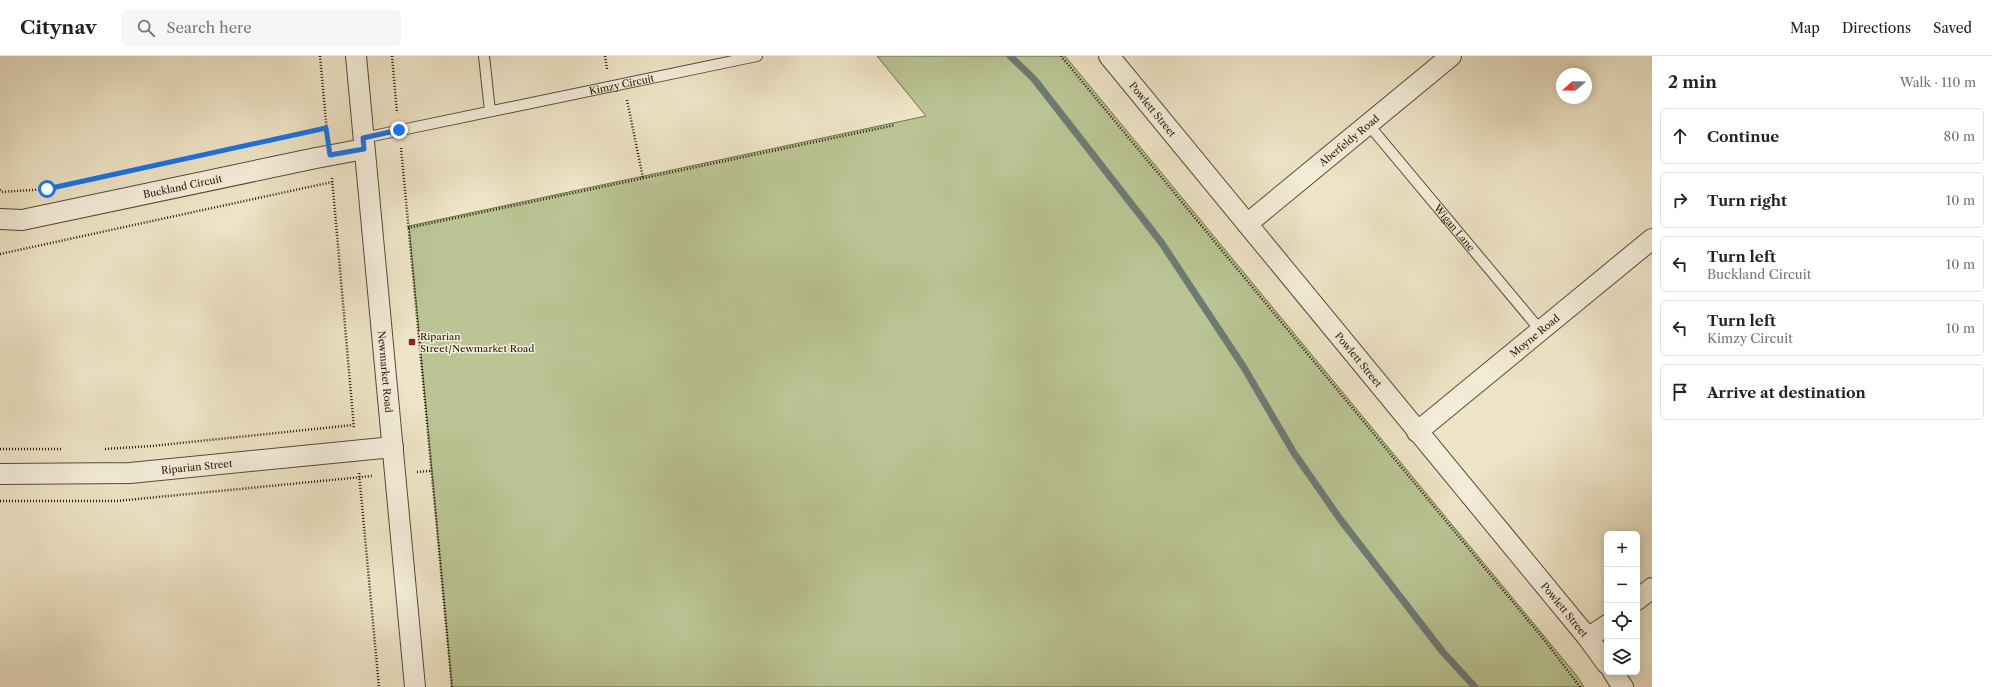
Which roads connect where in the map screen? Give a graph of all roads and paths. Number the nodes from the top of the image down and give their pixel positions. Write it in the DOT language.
graph roads {
  1 [pos="320,56"];
  2 [pos="356,56"];
  3 [pos="392,56"];
  4 [pos="484,56"];
  5 [pos="754,56"];
  6 [pos="1061,56"];
  7 [pos="1109,56"];
  8 [pos="1450,56"];
  9 [pos="624,83"];
  10 [pos="490,111"];
  11 [pos="1368,124"];
  12 [pos="895,125"];
  13 [pos="326,128"];
  14 [pos="399,130"];
  15 [pos="364,144"];
  16 [pos="330,155"];
  17 [pos="643,178"];
  18 [pos="332,182"];
  19 [pos="0,190"];
  20 [pos="0,219"];
  21 [pos="1247,224"];
  22 [pos="408,228"];
  23 [pos="1652,238"];
  24 [pos="0,254"];
  25 [pos="1541,331"];
  26 [pos="353,425"];
  27 [pos="1417,432"];
  28 [pos="393,447"];
  29 [pos="0,449"];
  30 [pos="63,449"];
  31 [pos="100,449"];
  32 [pos="357,451"];
  33 [pos="430,471"];
  34 [pos="0,474"];
  35 [pos="395,474"];
  36 [pos="359,477"];
  37 [pos="0,500"];
  38 [pos="1652,588"];
  39 [pos="1640,598"];
  40 [pos="1604,627"];
  41 [pos="1588,638"];
  42 [pos="1604,660"];
  43 [pos="1615,675"];
  44 [pos="378,687"];
  45 [pos="415,687"];
  46 [pos="452,687"];
  47 [pos="1580,687"];
  48 [pos="1623,687"];
  1 -- 13 [label="path"];
  2 -- 15 [label="street, Newmarket Road"];
  3 -- 14 [label="path"];
  4 -- 10 [label="lane"];
  5 -- 9 [label="lane, Kimzy Circuit"];
  6 -- 47 [label="path"];
  7 -- 21 [label="street, Powlett Street"];
  8 -- 11 [label="street, Aberfeldy Road"];
  9 -- 10 [label="lane, Kimzy Circuit"];
  9 -- 17 [label="path"];
  10 -- 14 [label="lane, Kimzy Circuit"];
  11 -- 21 [label="street, Aberfeldy Road"];
  11 -- 25 [label="lane, Wigan Lane"];
  12 -- 17 [label="path"];
  13 -- 16 [label="path"];
  13 -- 19 [label="path"];
  14 -- 15 [label="lane, Kimzy Circuit"];
  14 -- 22 [label="path"];
  15 -- 16 [label="street, Buckland Circuit"];
  15 -- 28 [label="street, Newmarket Road"];
  16 -- 18 [label="path"];
  16 -- 20 [label="street, Buckland Circuit"];
  17 -- 22 [label="path"];
  18 -- 24 [label="path"];
  18 -- 26 [label="path"];
  21 -- 27 [label="street, Powlett Street"];
  22 -- 33 [label="path"];
  23 -- 25 [label="street, Moyne Road"];
  25 -- 27 [label="street, Moyne Road"];
  26 -- 31 [label="path"];
  26 -- 32 [label="path"];
  27 -- 41 [label="street, Powlett Street"];
  28 -- 32 [label="street, Riparian Street"];
  28 -- 35 [label="street, Newmarket Road"];
  29 -- 30 [label="path"];
  32 -- 34 [label="street, Riparian Street"];
  32 -- 36 [label="path"];
  33 -- 35 [label="path"];
  33 -- 46 [label="path"];
  35 -- 36 [label="path"];
  35 -- 45 [label="street, Newmarket Road"];
  36 -- 37 [label="path"];
  36 -- 44 [label="path"];
  38 -- 39 [label="street"];
  40 -- 41 [label="street"];
  41 -- 42 [label="street, Powlett Street"];
  43 -- 48 [label="street"];
}
